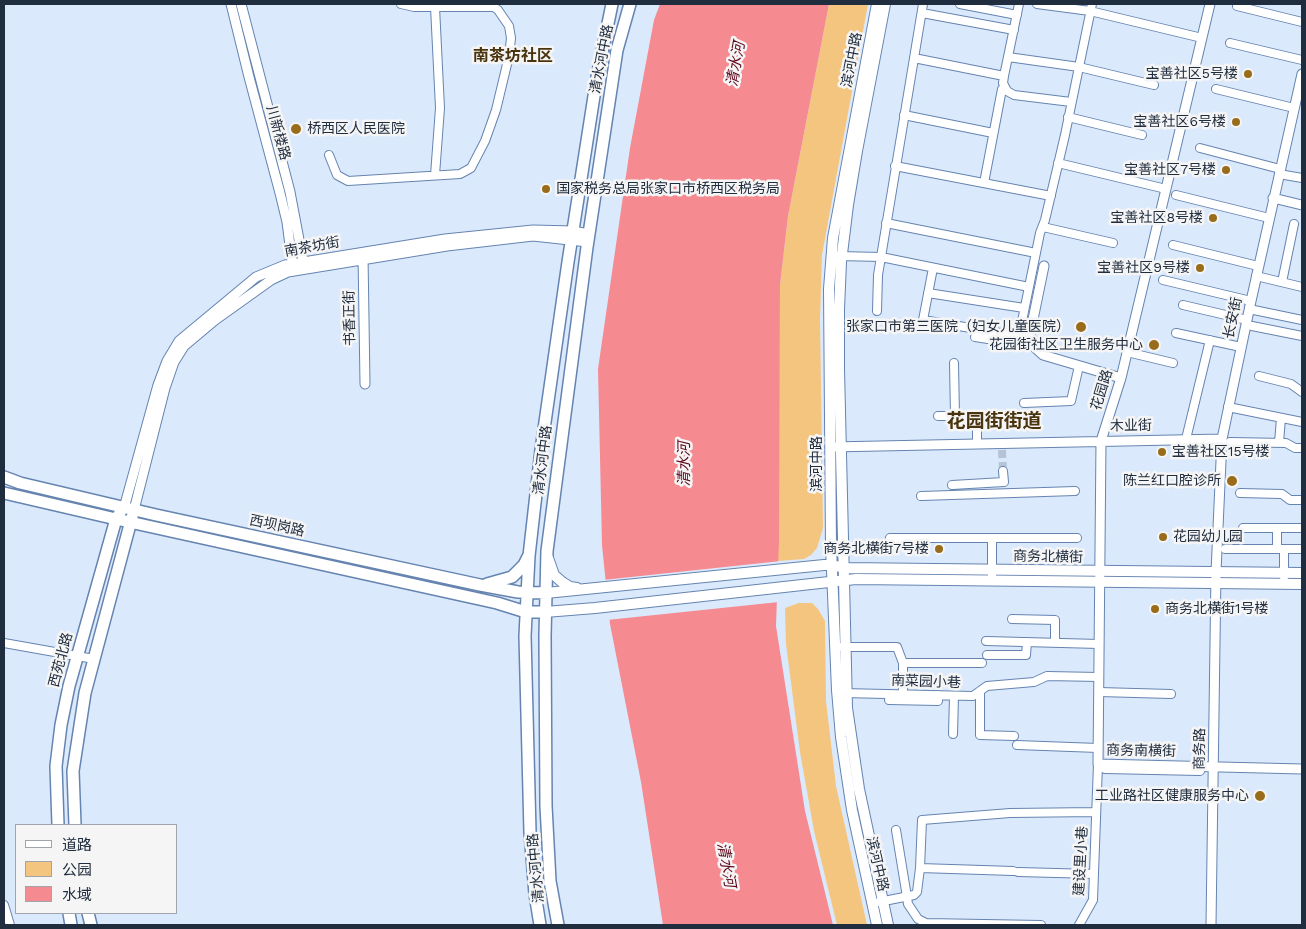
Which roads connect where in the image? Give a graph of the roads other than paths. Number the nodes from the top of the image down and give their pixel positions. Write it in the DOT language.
graph roads {
  1 [pos="231,4"];
  2 [pos="241,4"];
  3 [pos="401,4"];
  4 [pos="612,4"];
  5 [pos="630,4"];
  6 [pos="877,4"];
  7 [pos="885,4"];
  8 [pos="923,4"];
  9 [pos="960,4"];
  10 [pos="1019,4"];
  11 [pos="1037,4"];
  12 [pos="1210,4"];
  13 [pos="1237,6"];
  14 [pos="435,7"];
  15 [pos="1091,8"];
  16 [pos="922,13"];
  17 [pos="1017,15"];
  18 [pos="1302,22"];
  19 [pos="1014,30"];
  20 [pos="1202,38"];
  21 [pos="1230,43"];
  22 [pos="1008,57"];
  23 [pos="914,58"];
  24 [pos="1302,60"];
  25 [pos="1079,67"];
  26 [pos="1302,74"];
  27 [pos="1004,76"];
  28 [pos="1154,85"];
  29 [pos="1004,87"];
  30 [pos="1216,89"];
  31 [pos="1300,98"];
  32 [pos="1072,102"];
  33 [pos="1294,108"];
  34 [pos="904,115"];
  35 [pos="1068,117"];
  36 [pos="993,133"];
  37 [pos="1142,135"];
  38 [pos="1200,148"];
  39 [pos="329,155"];
  40 [pos="1058,163"];
  41 [pos="896,166"];
  42 [pos="1280,171"];
  43 [pos="435,175"];
  44 [pos="1302,178"];
  45 [pos="984,183"];
  46 [pos="1166,189"];
  47 [pos="1176,195"];
  48 [pos="1051,196"];
  49 [pos="1273,198"];
  50 [pos="1302,205"];
  51 [pos="1269,218"];
  52 [pos="886,223"];
  53 [pos="1294,224"];
  54 [pos="1043,227"];
  55 [pos="572,235"];
  56 [pos="588,238"];
  57 [pos="1113,244"];
  58 [pos="1173,245"];
  59 [pos="1036,253"];
  60 [pos="363,256"];
  61 [pos="837,256"];
  62 [pos="881,257"];
  63 [pos="304,265"];
  64 [pos="1044,266"];
  65 [pos="1258,266"];
  66 [pos="293,267"];
  67 [pos="933,268"];
  68 [pos="1256,276"];
  69 [pos="1163,280"];
  70 [pos="1282,282"];
  71 [pos="1029,287"];
  72 [pos="1302,287"];
  73 [pos="928,293"];
  74 [pos="1183,305"];
  75 [pos="1250,305"];
  76 [pos="1024,308"];
  77 [pos="877,311"];
  78 [pos="1301,320"];
  79 [pos="1249,323"];
  80 [pos="1176,333"];
  81 [pos="1018,336"];
  82 [pos="1300,336"];
  83 [pos="975,337"];
  84 [pos="1210,340"];
  85 [pos="1031,342"];
  86 [pos="1241,347"];
  87 [pos="1127,352"];
  88 [pos="954,363"];
  89 [pos="1173,363"];
  90 [pos="1079,366"];
  91 [pos="1259,376"];
  92 [pos="1121,378"];
  93 [pos="365,384"];
  94 [pos="1302,392"];
  95 [pos="1024,403"];
  96 [pos="1228,406"];
  97 [pos="938,416"];
  98 [pos="955,416"];
  99 [pos="1281,418"];
  100 [pos="1302,422"];
  101 [pos="1186,439"];
  102 [pos="1100,440"];
  103 [pos="1226,440"];
  104 [pos="1279,443"];
  105 [pos="977,444"];
  106 [pos="836,447"];
  107 [pos="1302,448"];
  108 [pos="1003,471"];
  109 [pos="4,477"];
  110 [pos="1004,482"];
  111 [pos="952,485"];
  112 [pos="1075,492"];
  113 [pos="4,493"];
  114 [pos="1004,493"];
  115 [pos="1240,493"];
  116 [pos="921,496"];
  117 [pos="1302,500"];
  118 [pos="129,509"];
  119 [pos="116,519"];
  120 [pos="130,522"];
  121 [pos="1244,528"];
  122 [pos="1277,528"];
  123 [pos="1302,528"];
  124 [pos="890,538"];
  125 [pos="992,538"];
  126 [pos="1077,538"];
  127 [pos="1225,549"];
  128 [pos="1281,549"];
  129 [pos="1302,550"];
  130 [pos="529,556"];
  131 [pos="547,556"];
  132 [pos="832,565"];
  133 [pos="844,568"];
  134 [pos="1302,573"];
  135 [pos="992,575"];
  136 [pos="1100,576"];
  137 [pos="1216,578"];
  138 [pos="1284,579"];
  139 [pos="845,580"];
  140 [pos="833,583"];
  141 [pos="1302,584"];
  142 [pos="480,585"];
  143 [pos="592,589"];
  144 [pos="497,602"];
  145 [pos="536,602"];
  146 [pos="566,611"];
  147 [pos="1012,619"];
  148 [pos="525,636"];
  149 [pos="544,636"];
  150 [pos="986,641"];
  151 [pos="1027,642"];
  152 [pos="4,643"];
  153 [pos="1055,643"];
  154 [pos="1099,644"];
  155 [pos="841,648"];
  156 [pos="987,654"];
  157 [pos="77,656"];
  158 [pos="94,659"];
  159 [pos="903,662"];
  160 [pos="982,663"];
  161 [pos="1099,677"];
  162 [pos="980,691"];
  163 [pos="1099,692"];
  164 [pos="842,693"];
  165 [pos="903,694"];
  166 [pos="1171,694"];
  167 [pos="938,696"];
  168 [pos="954,696"];
  169 [pos="889,700"];
  170 [pos="953,734"];
  171 [pos="1014,736"];
  172 [pos="1017,745"];
  173 [pos="1098,748"];
  174 [pos="1107,767"];
  175 [pos="1213,767"];
  176 [pos="1302,769"];
  177 [pos="1096,812"];
  178 [pos="58,824"];
  179 [pos="75,824"];
  180 [pos="896,830"];
  181 [pos="920,868"];
  182 [pos="1094,874"];
  183 [pos="907,897"];
  184 [pos="877,902"];
  185 [pos="4,905"];
  186 [pos="8,924"];
  187 [pos="540,925"];
  188 [pos="558,925"];
  189 [pos="877,925"];
  190 [pos="888,925"];
  191 [pos="1041,925"];
  192 [pos="1079,925"];
  193 [pos="1211,925"];
  1 -- 66 [label="street, 川新楼路"];
  2 -- 63 [label="street, 川新楼路"];
  3 -- 14 [label="street"];
  4 -- 55 [label="main road, 清水河中路"];
  5 -- 56 [label="main road, 清水河中路"];
  6 -- 61 [label="main road, 滨河中路"];
  7 -- 61 [label="main road, 滨河中路"];
  8 -- 16 [label="street"];
  9 -- 17 [label="street"];
  10 -- 17 [label="street"];
  11 -- 15 [label="street"];
  12 -- 20 [label="street, 花园路"];
  13 -- 18 [label="street"];
  14 -- 43 [label="street"];
  14 -- 43 [label="street"];
  15 -- 20 [label="street"];
  15 -- 25 [label="street"];
  16 -- 19 [label="street"];
  16 -- 23 [label="street"];
  17 -- 19 [label="street"];
  19 -- 22 [label="street"];
  20 -- 46 [label="street, 花园路"];
  21 -- 24 [label="street"];
  22 -- 25 [label="street"];
  22 -- 27 [label="street"];
  23 -- 27 [label="street"];
  23 -- 34 [label="street"];
  25 -- 28 [label="street"];
  25 -- 32 [label="street"];
  26 -- 31 [label="street, 长安街"];
  27 -- 29 [label="street"];
  29 -- 32 [label="street"];
  29 -- 36 [label="street"];
  30 -- 33 [label="street"];
  31 -- 33 [label="street, 长安街"];
  32 -- 35 [label="street"];
  33 -- 42 [label="street, 长安街"];
  34 -- 36 [label="street"];
  34 -- 41 [label="street"];
  35 -- 37 [label="street"];
  35 -- 40 [label="street"];
  36 -- 45 [label="street"];
  38 -- 42 [label="street"];
  39 -- 43 [label="street"];
  40 -- 46 [label="street"];
  40 -- 48 [label="street"];
  41 -- 45 [label="street"];
  41 -- 52 [label="street"];
  42 -- 44 [label="street"];
  42 -- 49 [label="street, 长安街"];
  45 -- 48 [label="street"];
  46 -- 87 [label="street, 花园路"];
  47 -- 51 [label="street"];
  48 -- 54 [label="street"];
  49 -- 50 [label="street"];
  49 -- 51 [label="street, 长安街"];
  51 -- 65 [label="street, 长安街"];
  52 -- 59 [label="street"];
  52 -- 62 [label="street"];
  53 -- 70 [label="street"];
  54 -- 57 [label="street"];
  54 -- 59 [label="street"];
  55 -- 56 [label="street, 南茶坊街"];
  55 -- 60 [label="street, 南茶坊街"];
  55 -- 130 [label="main road, 清水河中路"];
  56 -- 131 [label="main road, 清水河中路"];
  58 -- 65 [label="street"];
  59 -- 71 [label="street"];
  60 -- 63 [label="street, 南茶坊街"];
  60 -- 93 [label="street, 书香正街"];
  61 -- 62 [label="street"];
  61 -- 106 [label="main road, 滨河中路"];
  62 -- 67 [label="street"];
  62 -- 77 [label="street"];
  63 -- 66 [label="street, 南茶坊街"];
  64 -- 85 [label="street"];
  65 -- 68 [label="street, 长安街"];
  66 -- 118 [label="street, 南茶坊街"];
  67 -- 71 [label="street"];
  67 -- 73 [label="street"];
  68 -- 70 [label="street"];
  68 -- 75 [label="street, 长安街"];
  69 -- 75 [label="street"];
  70 -- 72 [label="street"];
  71 -- 76 [label="street"];
  73 -- 76 [label="street"];
  73 -- 81 [label="street"];
  74 -- 79 [label="street"];
  75 -- 78 [label="street"];
  75 -- 79 [label="street, 长安街"];
  76 -- 81 [label="street"];
  78 -- 82 [label="street"];
  79 -- 82 [label="street"];
  79 -- 86 [label="street, 长安街"];
  80 -- 84 [label="street"];
  81 -- 85 [label="street"];
  83 -- 85 [label="street"];
  84 -- 86 [label="street"];
  84 -- 101 [label="street"];
  85 -- 90 [label="street"];
  86 -- 96 [label="street, 长安街"];
  87 -- 89 [label="street"];
  87 -- 92 [label="street, 花园路"];
  88 -- 98 [label="street"];
  90 -- 92 [label="street"];
  90 -- 95 [label="street"];
  91 -- 94 [label="street"];
  92 -- 102 [label="street, 花园路"];
  96 -- 99 [label="street"];
  96 -- 103 [label="street, 长安街"];
  97 -- 98 [label="street"];
  98 -- 105 [label="street"];
  99 -- 100 [label="street"];
  99 -- 104 [label="street"];
  101 -- 102 [label="street, 木业街"];
  101 -- 103 [label="street, 木业街"];
  102 -- 105 [label="street, 木业街"];
  102 -- 136 [label="street, 花园路"];
  103 -- 104 [label="street"];
  103 -- 137 [label="street, 长安街"];
  104 -- 107 [label="street"];
  105 -- 106 [label="street, 木业街"];
  106 -- 132 [label="main road, 滨河中路"];
  106 -- 133 [label="main road, 滨河中路"];
  108 -- 110 [label="street"];
  109 -- 118 [label="main road, 西坝岗路"];
  110 -- 111 [label="street"];
  110 -- 114 [label="street"];
  112 -- 114 [label="street"];
  113 -- 119 [label="main road, 西坝岗路"];
  114 -- 116 [label="street"];
  115 -- 117 [label="street"];
  118 -- 119 [label="main road, 西苑北路"];
  118 -- 120 [label="main road"];
  118 -- 142 [label="main road, 西坝岗路"];
  119 -- 120 [label="main road, 西坝岗路"];
  119 -- 157 [label="main road, 西苑北路"];
  120 -- 144 [label="main road, 西坝岗路"];
  120 -- 158 [label="main road"];
  121 -- 122 [label="street"];
  122 -- 123 [label="street"];
  122 -- 128 [label="street"];
  124 -- 125 [label="street"];
  125 -- 126 [label="street"];
  125 -- 135 [label="street"];
  127 -- 128 [label="street"];
  128 -- 129 [label="street"];
  128 -- 138 [label="street"];
  130 -- 142 [label="main road"];
  130 -- 145 [label="main road, 清水河中路"];
  131 -- 143 [label="main road"];
  131 -- 145 [label="main road, 清水河中路"];
  132 -- 133 [label="main road, 商务北横街"];
  132 -- 140 [label="main road, 滨河中路"];
  132 -- 143 [label="main road, 商务北横街"];
  133 -- 135 [label="main road, 商务北横街"];
  133 -- 139 [label="main road, 滨河中路"];
  134 -- 138 [label="main road, 商务北横街"];
  135 -- 136 [label="main road, 商务北横街"];
  135 -- 139 [label="main road, 商务北横街"];
  136 -- 137 [label="main road, 商务北横街"];
  136 -- 154 [label="street, 花园路"];
  137 -- 138 [label="main road, 商务北横街"];
  137 -- 175 [label="street, 商务路"];
  138 -- 141 [label="main road, 商务北横街"];
  139 -- 140 [label="main road, 商务北横街"];
  139 -- 155 [label="main road, 滨河中路"];
  140 -- 146 [label="main road, 商务北横街"];
  140 -- 155 [label="main road, 滨河中路"];
  142 -- 145 [label="main road, 西坝岗路"];
  143 -- 145 [label="main road"];
  144 -- 145 [label="main road, 西坝岗路"];
  144 -- 148 [label="main road"];
  145 -- 146 [label="main road"];
  145 -- 148 [label="main road, 清水河中路"];
  145 -- 149 [label="main road, 清水河中路"];
  146 -- 149 [label="main road"];
  147 -- 153 [label="street"];
  148 -- 187 [label="main road, 清水河中路"];
  149 -- 188 [label="main road, 清水河中路"];
  150 -- 151 [label="street"];
  151 -- 153 [label="street"];
  151 -- 156 [label="street"];
  152 -- 157 [label="street"];
  153 -- 154 [label="street"];
  154 -- 161 [label="street, 花园路"];
  155 -- 159 [label="street"];
  155 -- 164 [label="main road, 滨河中路"];
  157 -- 158 [label="street"];
  157 -- 178 [label="main road, 西苑北路"];
  158 -- 179 [label="main road"];
  159 -- 160 [label="street"];
  159 -- 165 [label="street"];
  161 -- 162 [label="street, 南菜园小巷"];
  161 -- 163 [label="street, 花园路"];
  162 -- 168 [label="street, 南菜园小巷"];
  162 -- 171 [label="street"];
  163 -- 166 [label="street"];
  163 -- 173 [label="street, 花园路"];
  164 -- 165 [label="street, 南菜园小巷"];
  164 -- 184 [label="main road, 滨河中路"];
  165 -- 167 [label="street, 南菜园小巷"];
  167 -- 168 [label="street, 南菜园小巷"];
  167 -- 169 [label="street"];
  168 -- 170 [label="street"];
  172 -- 173 [label="street"];
  173 -- 174 [label="street, 花园路"];
  174 -- 175 [label="street, 商务南横街"];
  174 -- 177 [label="street, 建设里小巷"];
  175 -- 176 [label="street, 商务南横街"];
  175 -- 193 [label="street, 商务路"];
  177 -- 181 [label="street"];
  177 -- 182 [label="street, 建设里小巷"];
  180 -- 183 [label="street"];
  181 -- 182 [label="street"];
  181 -- 183 [label="street"];
  182 -- 192 [label="street, 建设里小巷"];
  183 -- 184 [label="street"];
  183 -- 191 [label="street"];
  184 -- 189 [label="main road, 滨河中路"];
  184 -- 190 [label="main road, 滨河中路"];
  185 -- 186 [label="street"];
}
